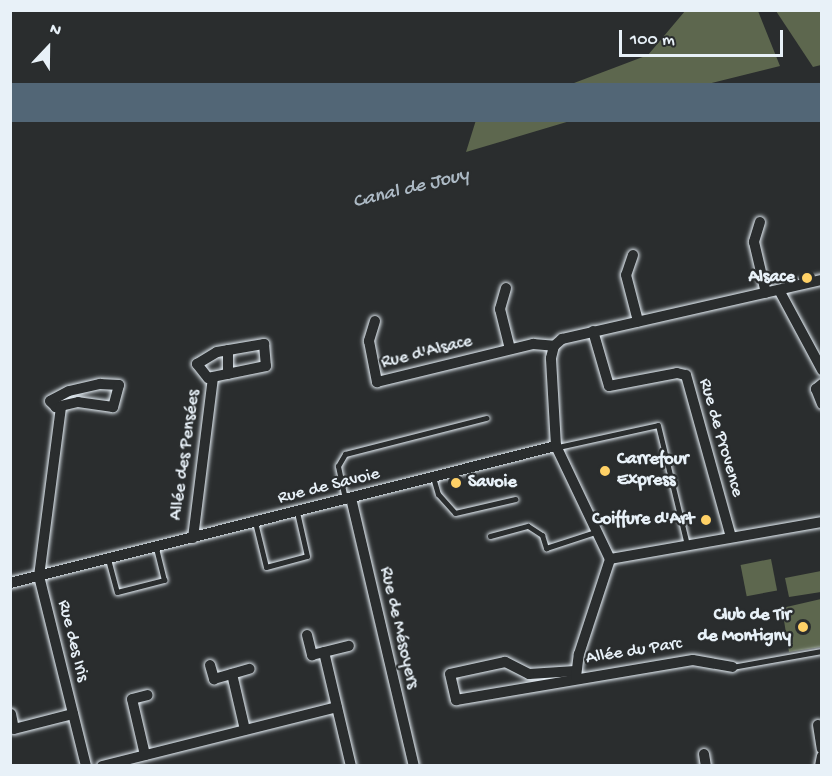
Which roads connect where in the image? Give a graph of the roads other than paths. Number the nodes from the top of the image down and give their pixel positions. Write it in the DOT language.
graph roads {
  1 [pos="760,222"];
  2 [pos="633,255"];
  3 [pos="822,280"];
  4 [pos="506,288"];
  5 [pos="779,290"];
  6 [pos="766,293"];
  7 [pos="375,321"];
  8 [pos="638,321"];
  9 [pos="593,331"];
  10 [pos="554,346"];
  11 [pos="510,349"];
  12 [pos="228,350"];
  13 [pos="822,370"];
  14 [pos="228,374"];
  15 [pos="213,377"];
  16 [pos="822,384"];
  17 [pos="822,404"];
  18 [pos="61,407"];
  19 [pos="486,418"];
  20 [pos="556,446"];
  21 [pos="433,477"];
  22 [pos="348,499"];
  23 [pos="515,499"];
  24 [pos="297,512"];
  25 [pos="255,522"];
  26 [pos="822,522"];
  27 [pos="595,532"];
  28 [pos="490,536"];
  29 [pos="731,537"];
  30 [pos="193,538"];
  31 [pos="687,545"];
  32 [pos="156,547"];
  33 [pos="108,559"];
  34 [pos="610,560"];
  35 [pos="39,576"];
  36 [pos="10,583"];
  37 [pos="307,635"];
  38 [pos="349,646"];
  39 [pos="822,651"];
  40 [pos="324,652"];
  41 [pos="210,665"];
  42 [pos="732,667"];
  43 [pos="250,669"];
  44 [pos="232,674"];
  45 [pos="529,674"];
  46 [pos="576,674"];
  47 [pos="535,686"];
  48 [pos="148,695"];
  49 [pos="337,707"];
  50 [pos="11,714"];
  51 [pos="73,714"];
  52 [pos="818,724"];
  53 [pos="245,730"];
  54 [pos="822,749"];
  55 [pos="146,755"];
  56 [pos="822,756"];
  57 [pos="86,765"];
  58 [pos="102,765"];
  59 [pos="351,765"];
  60 [pos="414,765"];
  61 [pos="820,765"];
  1 -- 6 [label="street"];
  2 -- 8 [label="street"];
  3 -- 5 [label="street, Rue d'Alsace"];
  4 -- 11 [label="street"];
  5 -- 6 [label="street, Rue d'Alsace"];
  5 -- 13 [label="street"];
  6 -- 8 [label="street, Rue d'Alsace"];
  7 -- 11 [label="street, Rue d'Alsace"];
  8 -- 9 [label="street, Rue d'Alsace"];
  9 -- 10 [label="street, Rue d'Alsace"];
  9 -- 29 [label="street, Rue de Provence"];
  10 -- 11 [label="street, Rue d'Alsace"];
  10 -- 20 [label="street"];
  12 -- 14 [label="street"];
  12 -- 14 [label="street, Allée des Pensées"];
  12 -- 15 [label="street, Allée des Pensées"];
  14 -- 15 [label="street, Allée des Pensées"];
  15 -- 30 [label="street, Allée des Pensées"];
  16 -- 17 [label="street"];
  18 -- 18 [label="street"];
  18 -- 35 [label="street"];
  19 -- 22 [label="lane"];
  20 -- 21 [label="street, Rue de Savoie"];
  20 -- 27 [label="street"];
  20 -- 31 [label="lane"];
  21 -- 22 [label="street, Rue de Savoie"];
  21 -- 23 [label="lane"];
  22 -- 24 [label="street, Rue de Savoie"];
  22 -- 60 [label="street, Rue de Mésoyers"];
  24 -- 25 [label="street, Rue de Savoie"];
  24 -- 25 [label="lane"];
  25 -- 30 [label="street, Rue de Savoie"];
  26 -- 29 [label="street"];
  27 -- 28 [label="lane"];
  27 -- 34 [label="street"];
  29 -- 31 [label="street"];
  30 -- 32 [label="street, Rue de Savoie"];
  31 -- 34 [label="street"];
  32 -- 33 [label="street, Rue de Savoie"];
  32 -- 33 [label="lane"];
  33 -- 35 [label="street, Rue de Savoie"];
  34 -- 46 [label="street, Allée du Parc"];
  35 -- 36 [label="street, Rue de Savoie"];
  35 -- 51 [label="street, Rue des Iris"];
  37 -- 40 [label="street"];
  38 -- 40 [label="street"];
  39 -- 42 [label="lane"];
  40 -- 49 [label="street"];
  41 -- 44 [label="street"];
  42 -- 46 [label="street, Allée du Parc"];
  43 -- 44 [label="street"];
  44 -- 53 [label="street"];
  45 -- 46 [label="street, Allée du Parc"];
  45 -- 47 [label="street"];
  45 -- 47 [label="street, Allée du Parc"];
  46 -- 47 [label="street, Allée du Parc"];
  48 -- 55 [label="street"];
  49 -- 53 [label="street"];
  49 -- 59 [label="street"];
  50 -- 51 [label="street"];
  51 -- 57 [label="street, Rue des Iris"];
  52 -- 54 [label="street"];
  53 -- 55 [label="street"];
  55 -- 58 [label="street"];
  56 -- 61 [label="street"];
}
